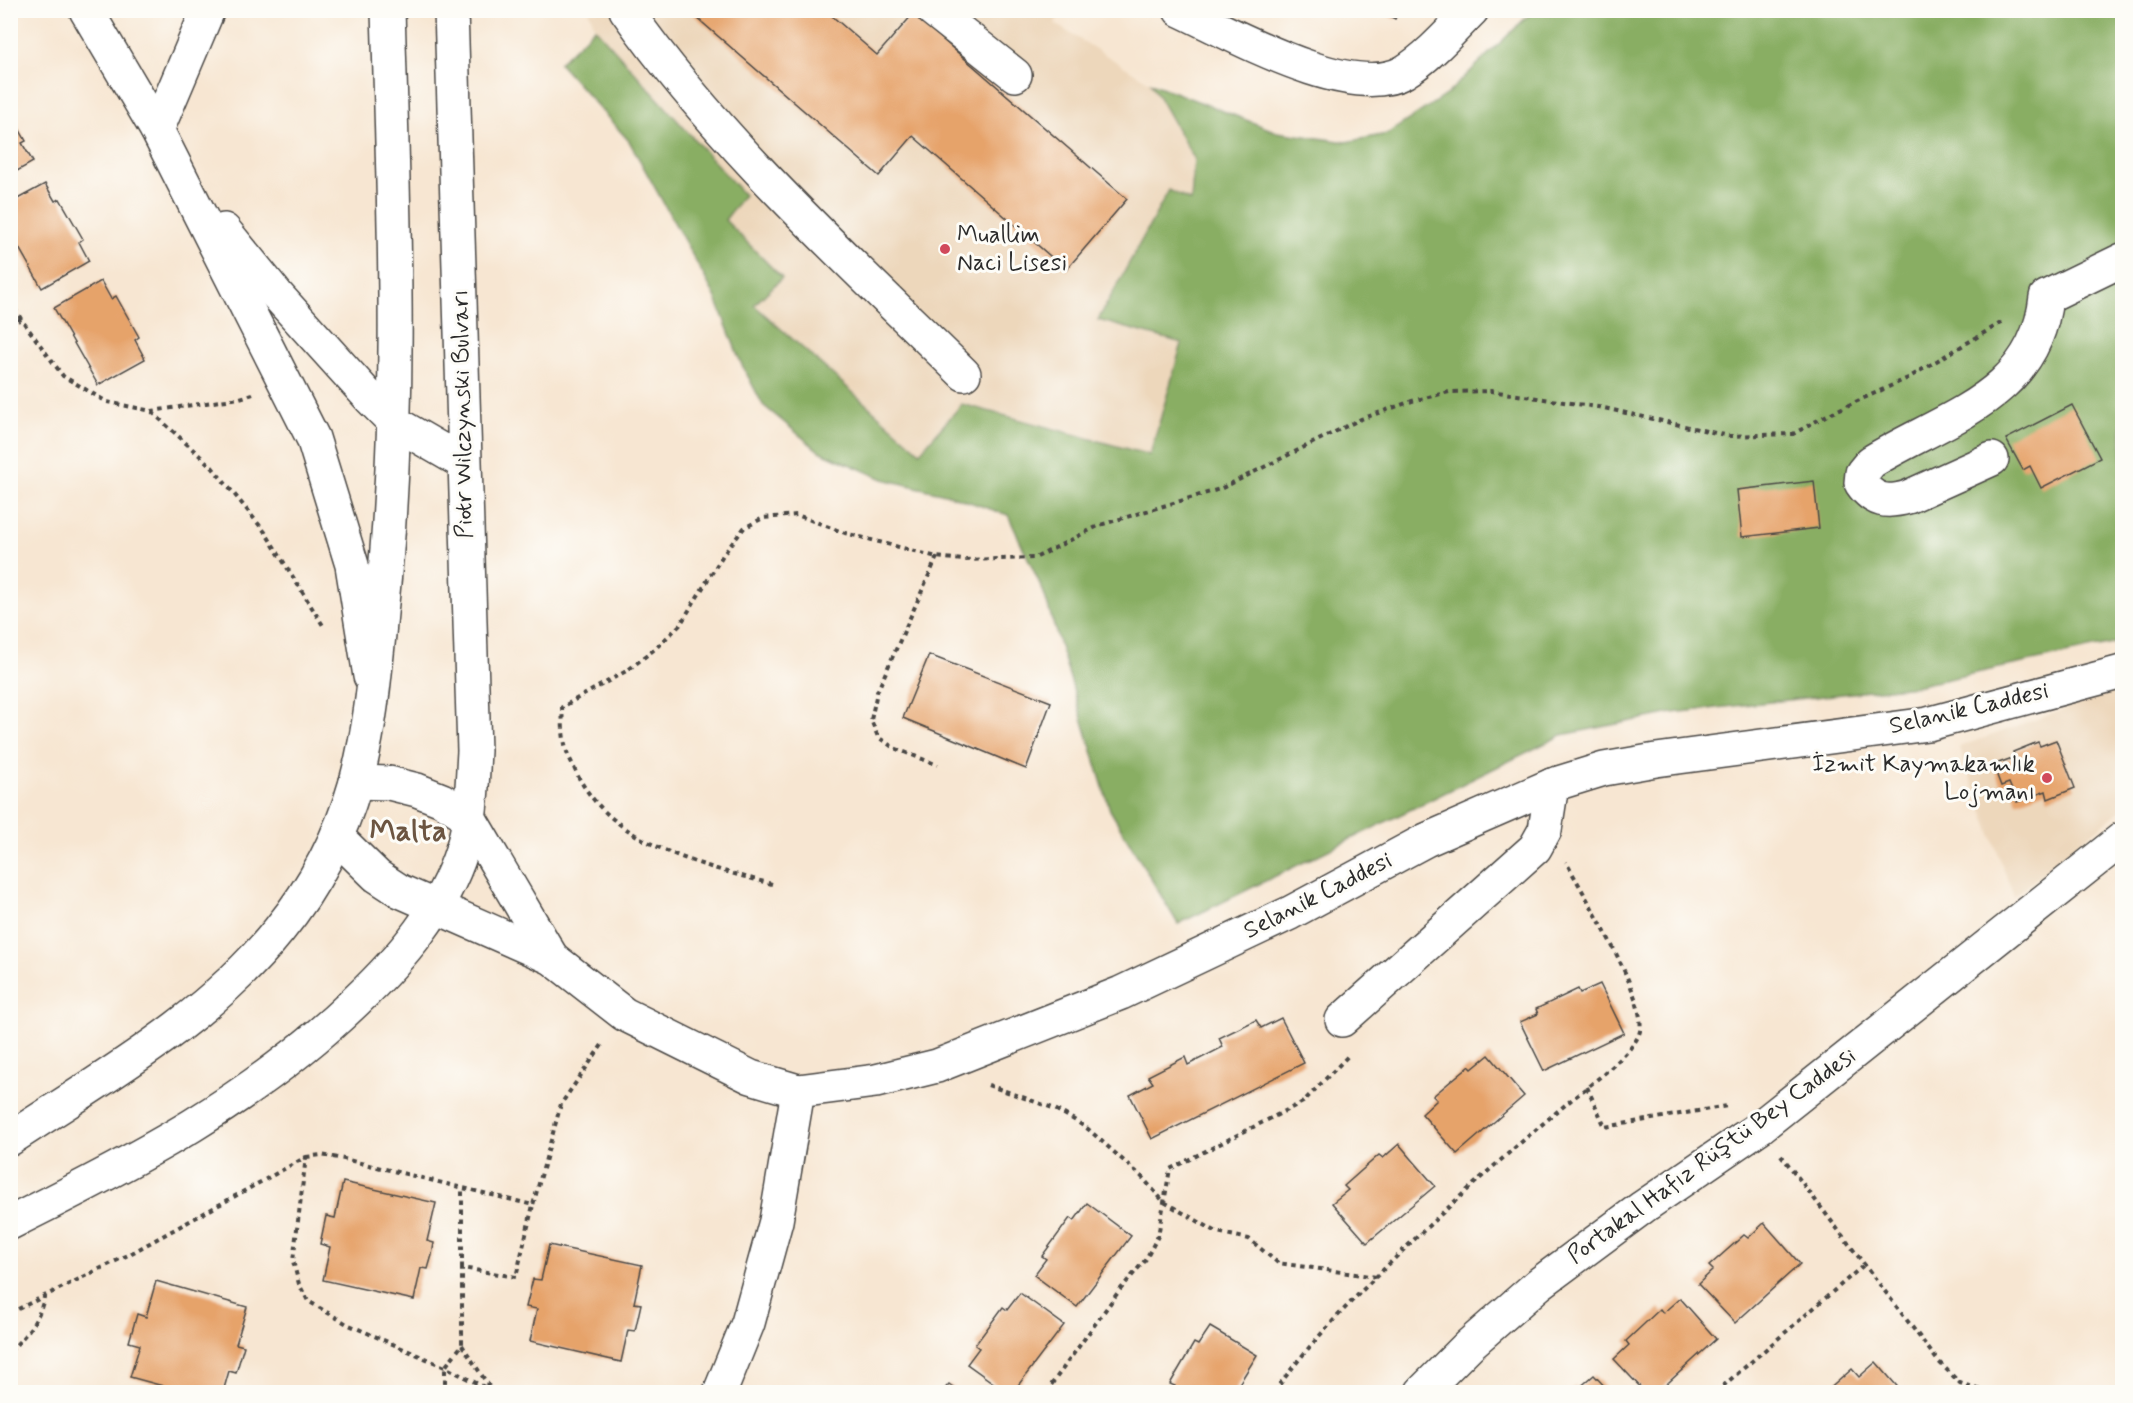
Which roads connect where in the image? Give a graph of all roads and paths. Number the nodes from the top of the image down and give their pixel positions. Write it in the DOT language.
graph roads {
  1 [pos="86,10"];
  2 [pos="208,10"];
  3 [pos="388,10"];
  4 [pos="451,10"];
  5 [pos="626,10"];
  6 [pos="933,10"];
  7 [pos="1180,10"];
  8 [pos="1472,10"];
  9 [pos="1015,75"];
  10 [pos="157,130"];
  11 [pos="178,172"];
  12 [pos="2122,260"];
  13 [pos="2046,297"];
  14 [pos="10,300"];
  15 [pos="21,319"];
  16 [pos="10,326"];
  17 [pos="964,374"];
  18 [pos="286,382"];
  19 [pos="152,411"];
  20 [pos="395,423"];
  21 [pos="1992,459"];
  22 [pos="464,463"];
  23 [pos="937,557"];
  24 [pos="329,635"];
  25 [pos="2122,672"];
  26 [pos="373,691"];
  27 [pos="938,765"];
  28 [pos="356,782"];
  29 [pos="1552,785"];
  30 [pos="469,817"];
  31 [pos="337,837"];
  32 [pos="2122,839"];
  33 [pos="1562,855"];
  34 [pos="772,884"];
  35 [pos="435,907"];
  36 [pos="552,958"];
  37 [pos="624,1014"];
  38 [pos="1342,1020"];
  39 [pos="1351,1053"];
  40 [pos="936,1066"];
  41 [pos="1587,1088"];
  42 [pos="798,1091"];
  43 [pos="1760,1128"];
  44 [pos="10,1139"];
  45 [pos="306,1157"];
  46 [pos="462,1188"];
  47 [pos="1164,1202"];
  48 [pos="533,1205"];
  49 [pos="10,1223"];
  50 [pos="1865,1264"];
  51 [pos="462,1268"];
  52 [pos="1376,1277"];
  53 [pos="44,1296"];
  54 [pos="10,1313"];
  55 [pos="462,1345"];
  56 [pos="10,1351"];
  57 [pos="445,1367"];
  58 [pos="1969,1389"];
  59 [pos="445,1392"];
  60 [pos="490,1392"];
  61 [pos="720,1392"];
  62 [pos="1046,1392"];
  63 [pos="1274,1392"];
  64 [pos="1422,1392"];
  65 [pos="1716,1392"];
  66 [pos="1964,1392"];
  67 [pos="1986,1392"];
  1 -- 10 [label="main road"];
  2 -- 10 [label="main road"];
  3 -- 20 [label="main road"];
  4 -- 22 [label="main road, Piotr Wilczynski Bulvarı"];
  5 -- 17 [label="main road"];
  6 -- 9 [label="main road"];
  7 -- 8 [label="main road"];
  10 -- 11 [label="main road"];
  11 -- 18 [label="main road"];
  11 -- 20 [label="main road"];
  12 -- 13 [label="main road"];
  13 -- 21 [label="main road"];
  13 -- 23 [label="path"];
  14 -- 15 [label="path"];
  15 -- 16 [label="path"];
  15 -- 19 [label="path"];
  18 -- 19 [label="path"];
  18 -- 26 [label="main road"];
  19 -- 24 [label="path"];
  20 -- 22 [label="main road"];
  20 -- 26 [label="main road"];
  22 -- 30 [label="main road, Piotr Wilczynski Bulvarı"];
  23 -- 27 [label="path"];
  23 -- 34 [label="path"];
  25 -- 29 [label="main road, Selanik Caddesi"];
  26 -- 28 [label="main road"];
  28 -- 30 [label="main road"];
  28 -- 31 [label="main road"];
  29 -- 38 [label="main road"];
  29 -- 40 [label="main road, Selanik Caddesi"];
  30 -- 35 [label="main road, Piotr Wilczynski Bulvarı"];
  30 -- 36 [label="main road, Selanik Caddesi"];
  31 -- 35 [label="main road"];
  31 -- 44 [label="main road"];
  32 -- 43 [label="main road, Portakal Hafız Rüştü Bey Caddesi"];
  33 -- 41 [label="path"];
  35 -- 36 [label="main road, Selanik Caddesi"];
  35 -- 49 [label="main road, Piotr Wilczynski Bulvarı"];
  36 -- 37 [label="main road, Selanik Caddesi"];
  37 -- 42 [label="main road, Selanik Caddesi"];
  37 -- 48 [label="path"];
  39 -- 47 [label="path"];
  40 -- 42 [label="main road, Selanik Caddesi"];
  40 -- 47 [label="path"];
  41 -- 43 [label="path"];
  41 -- 52 [label="path"];
  42 -- 61 [label="main road"];
  43 -- 50 [label="path"];
  43 -- 64 [label="main road, Portakal Hafız Rüştü Bey Caddesi"];
  45 -- 46 [label="path"];
  45 -- 53 [label="path"];
  45 -- 57 [label="path"];
  46 -- 48 [label="path"];
  46 -- 51 [label="path"];
  47 -- 52 [label="path"];
  47 -- 62 [label="path"];
  48 -- 51 [label="path"];
  50 -- 58 [label="path"];
  50 -- 65 [label="path"];
  51 -- 55 [label="path"];
  52 -- 63 [label="path"];
  53 -- 54 [label="path"];
  53 -- 56 [label="path"];
  55 -- 57 [label="path"];
  55 -- 60 [label="path"];
  57 -- 59 [label="path"];
  57 -- 60 [label="path"];
  58 -- 66 [label="path"];
  58 -- 67 [label="path"];
}
